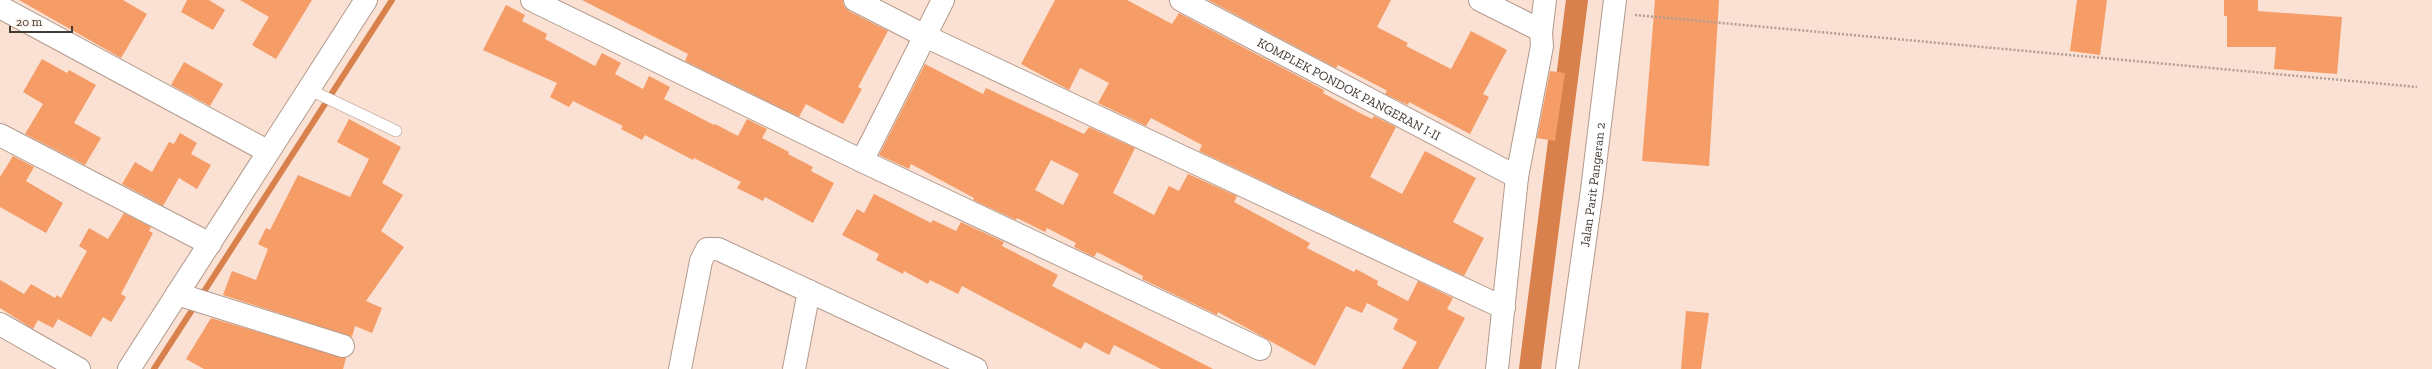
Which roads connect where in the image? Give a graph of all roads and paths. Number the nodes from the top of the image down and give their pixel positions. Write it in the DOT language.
graph roads {
  1 [pos="532,0"];
  2 [pos="855,0"];
  3 [pos="943,0"];
  4 [pos="1181,0"];
  5 [pos="1480,0"];
  6 [pos="1545,0"];
  7 [pos="363,1"];
  8 [pos="0,7"];
  9 [pos="1614,7"];
  10 [pos="1541,33"];
  11 [pos="925,36"];
  12 [pos="2417,87"];
  13 [pos="312,91"];
  14 [pos="396,131"];
  15 [pos="0,135"];
  16 [pos="267,151"];
  17 [pos="862,161"];
  18 [pos="1517,177"];
  19 [pos="210,244"];
  20 [pos="809,291"];
  21 [pos="191,299"];
  22 [pos="1504,308"];
  23 [pos="0,324"];
  24 [pos="343,346"];
  25 [pos="1260,349"];
  26 [pos="79,369"];
  27 [pos="129,369"];
  28 [pos="680,369"];
  29 [pos="794,369"];
  30 [pos="976,369"];
  31 [pos="1497,369"];
  32 [pos="1567,369"];
  1 -- 17 [label="street"];
  2 -- 11 [label="street"];
  3 -- 11 [label="street"];
  4 -- 18 [label="street, KOMPLEK PONDOK PANGERAN I-II"];
  5 -- 10 [label="street"];
  6 -- 10 [label="street"];
  7 -- 13 [label="street"];
  8 -- 16 [label="street"];
  9 -- 12 [label="path"];
  9 -- 32 [label="street, Jalan Parit Pangeran 2"];
  10 -- 18 [label="street"];
  11 -- 17 [label="street"];
  11 -- 22 [label="street"];
  13 -- 14 [label="lane"];
  13 -- 16 [label="street"];
  15 -- 19 [label="street"];
  16 -- 19 [label="street"];
  17 -- 25 [label="street"];
  18 -- 22 [label="street"];
  19 -- 21 [label="street"];
  20 -- 28 [label="street"];
  20 -- 29 [label="street"];
  20 -- 30 [label="street"];
  21 -- 24 [label="street"];
  21 -- 27 [label="street"];
  22 -- 31 [label="street"];
  23 -- 26 [label="street"];
}
